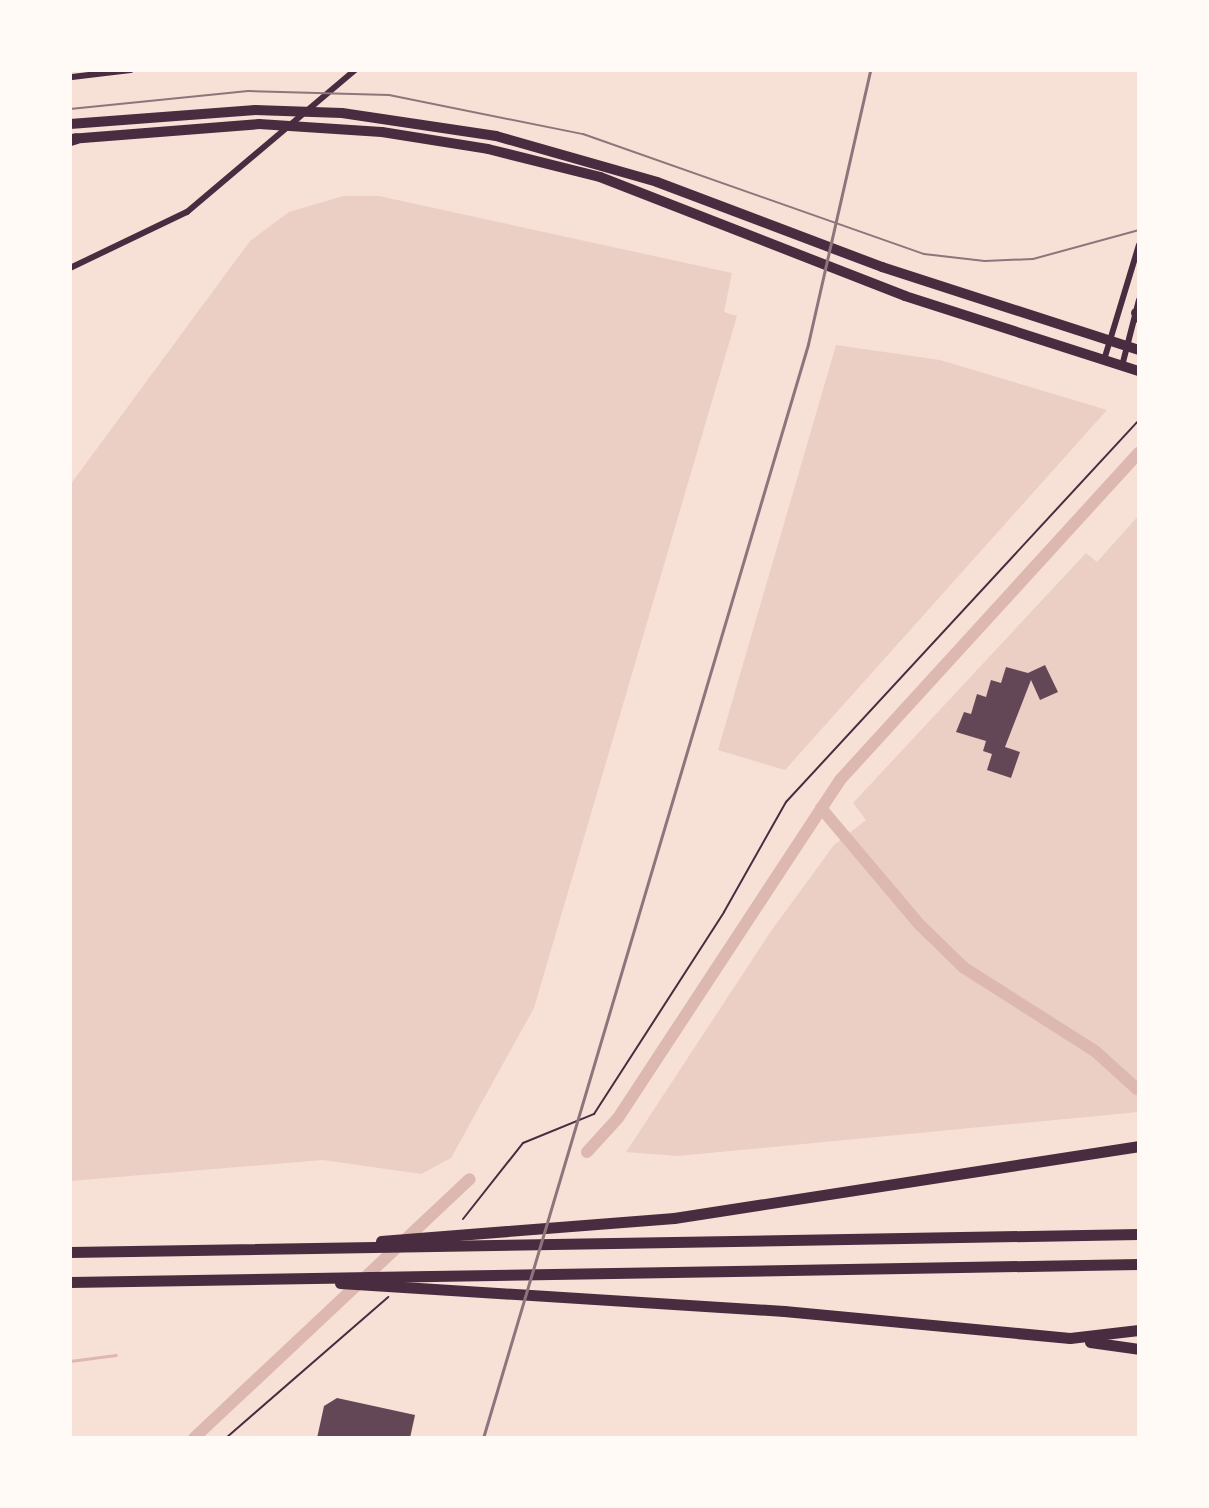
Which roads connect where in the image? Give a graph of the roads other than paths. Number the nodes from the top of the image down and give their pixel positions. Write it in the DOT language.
graph roads {
  1 [pos="131,70"];
  2 [pos="355,70"];
  3 [pos="72,77"];
  4 [pos="70,124"];
  5 [pos="72,139"];
  6 [pos="1139,245"];
  7 [pos="70,268"];
  8 [pos="1139,300"];
  9 [pos="1138,315"];
  10 [pos="1109,341"];
  11 [pos="1127,347"];
  12 [pos="1139,350"];
  13 [pos="1104,360"];
  14 [pos="1122,366"];
  15 [pos="1139,371"];
  16 [pos="1139,1146"];
  17 [pos="1139,1234"];
  18 [pos="325,1248"];
  19 [pos="70,1252"];
  20 [pos="1139,1264"];
  21 [pos="295,1278"];
  22 [pos="70,1282"];
  23 [pos="1139,1330"];
  24 [pos="1070,1338"];
  25 [pos="1139,1349"];
  1 -- 3 [label="street"];
  2 -- 7 [label="street"];
  4 -- 10 [label="main road"];
  5 -- 13 [label="main road"];
  6 -- 10 [label="street"];
  8 -- 9 [label="street"];
  9 -- 11 [label="street"];
  10 -- 11 [label="main road"];
  10 -- 13 [label="street"];
  11 -- 12 [label="main road"];
  11 -- 14 [label="street"];
  13 -- 14 [label="main road"];
  14 -- 15 [label="main road"];
  16 -- 18 [label="highway"];
  17 -- 18 [label="highway"];
  18 -- 19 [label="highway"];
  20 -- 21 [label="highway"];
  21 -- 22 [label="highway"];
  21 -- 24 [label="highway"];
  23 -- 24 [label="highway"];
  24 -- 25 [label="highway"];
}
